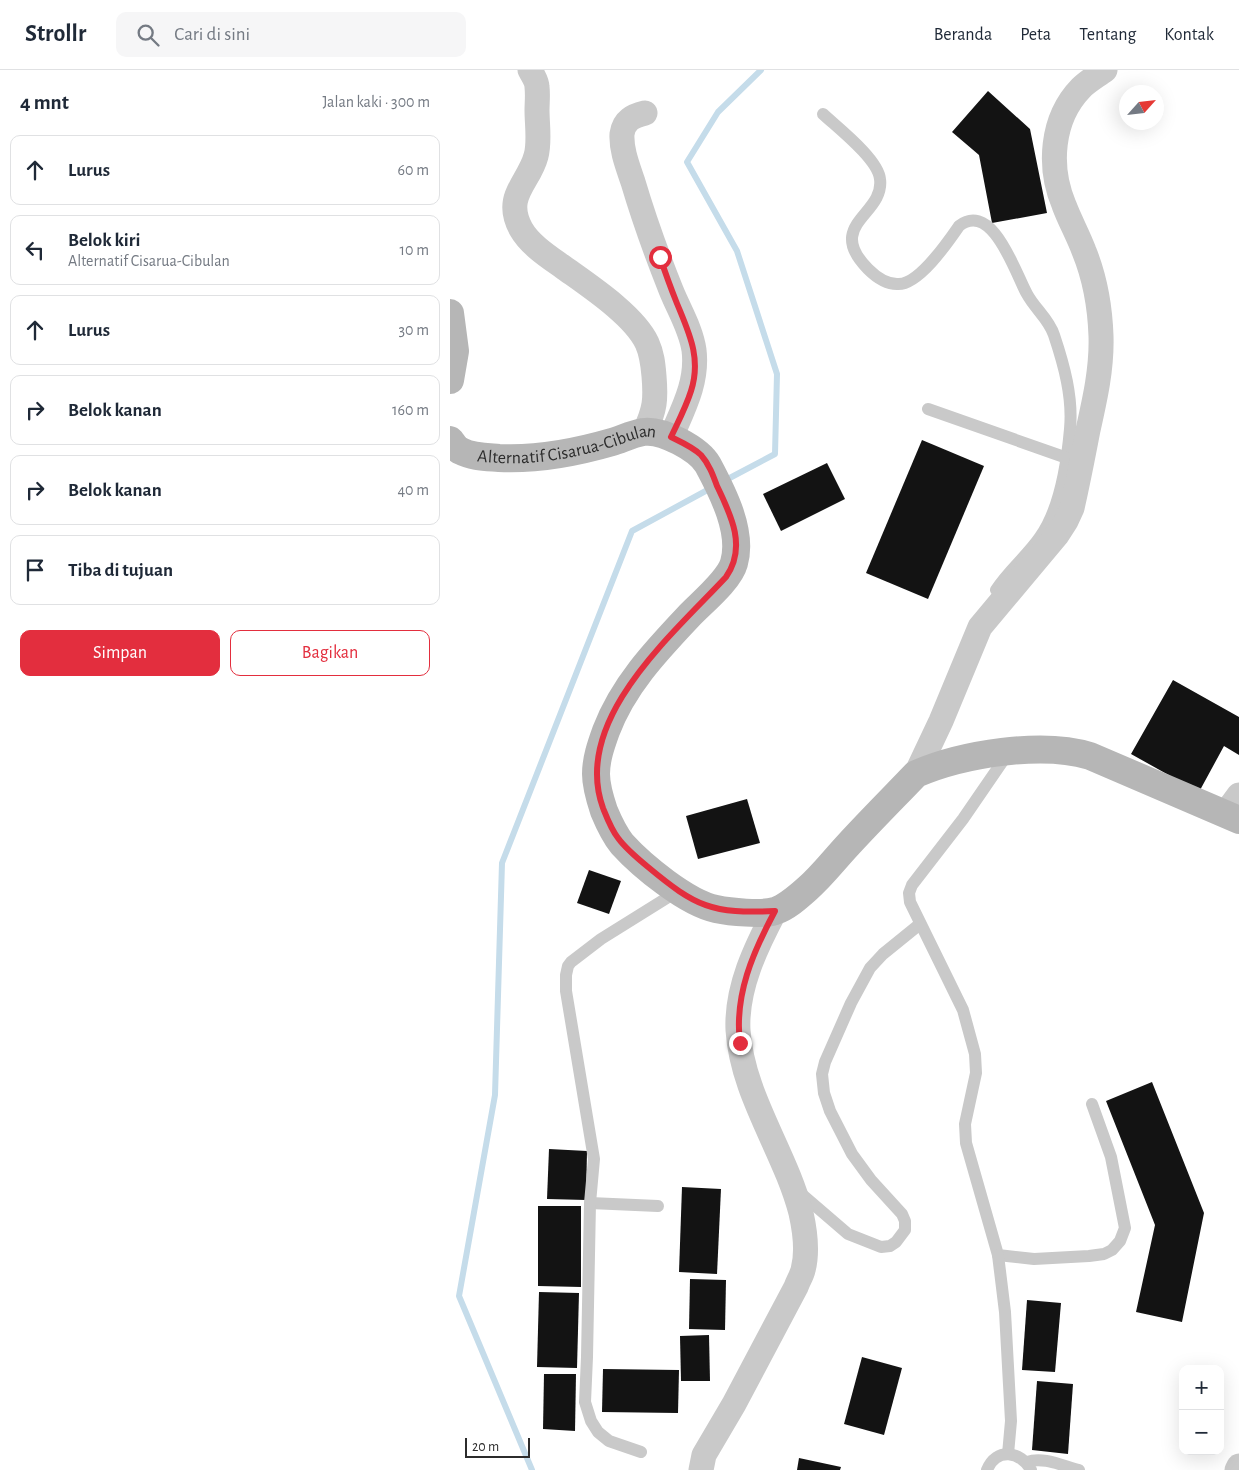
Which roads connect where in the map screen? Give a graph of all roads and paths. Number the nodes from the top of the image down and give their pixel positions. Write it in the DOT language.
graph roads {
  1 [pos="530,70"];
  2 [pos="1106,70"];
  3 [pos="645,113"];
  4 [pos="823,114"];
  5 [pos="450,313"];
  6 [pos="450,380"];
  7 [pos="928,408"];
  8 [pos="658,434"];
  9 [pos="450,440"];
  10 [pos="1067,458"];
  11 [pos="980,627"];
  12 [pos="1010,752"];
  13 [pos="916,774"];
  14 [pos="1234,810"];
  15 [pos="678,892"];
  16 [pos="775,911"];
  17 [pos="920,924"];
  18 [pos="1092,1104"];
  19 [pos="795,1188"];
  20 [pos="590,1203"];
  21 [pos="658,1206"];
  22 [pos="998,1255"];
  23 [pos="641,1452"];
  24 [pos="1008,1454"];
  25 [pos="1029,1466"];
  26 [pos="1239,1466"];
  27 [pos="701,1470"];
  28 [pos="987,1470"];
  29 [pos="1079,1470"];
  30 [pos="1238,1470"];
  1 -- 8 [label="street"];
  2 -- 11 [label="street"];
  3 -- 8 [label="street"];
  4 -- 10 [label="lane"];
  5 -- 6 [label="main road"];
  7 -- 10 [label="lane"];
  8 -- 9 [label="main road, Alternatif Cisarua-Cibulan"];
  8 -- 15 [label="main road, Alternatif Cisarua-Cibulan"];
  10 -- 11 [label="lane"];
  11 -- 13 [label="street"];
  12 -- 13 [label="main road"];
  12 -- 14 [label="main road"];
  12 -- 17 [label="lane"];
  13 -- 16 [label="main road"];
  15 -- 16 [label="main road, Alternatif Cisarua-Cibulan"];
  15 -- 20 [label="lane"];
  16 -- 19 [label="street"];
  17 -- 19 [label="lane"];
  17 -- 22 [label="lane"];
  18 -- 22 [label="lane"];
  19 -- 27 [label="street"];
  20 -- 21 [label="lane"];
  20 -- 23 [label="lane"];
  22 -- 24 [label="lane"];
  24 -- 25 [label="lane"];
  24 -- 28 [label="lane"];
  25 -- 29 [label="lane"];
  26 -- 30 [label="street"];
}
